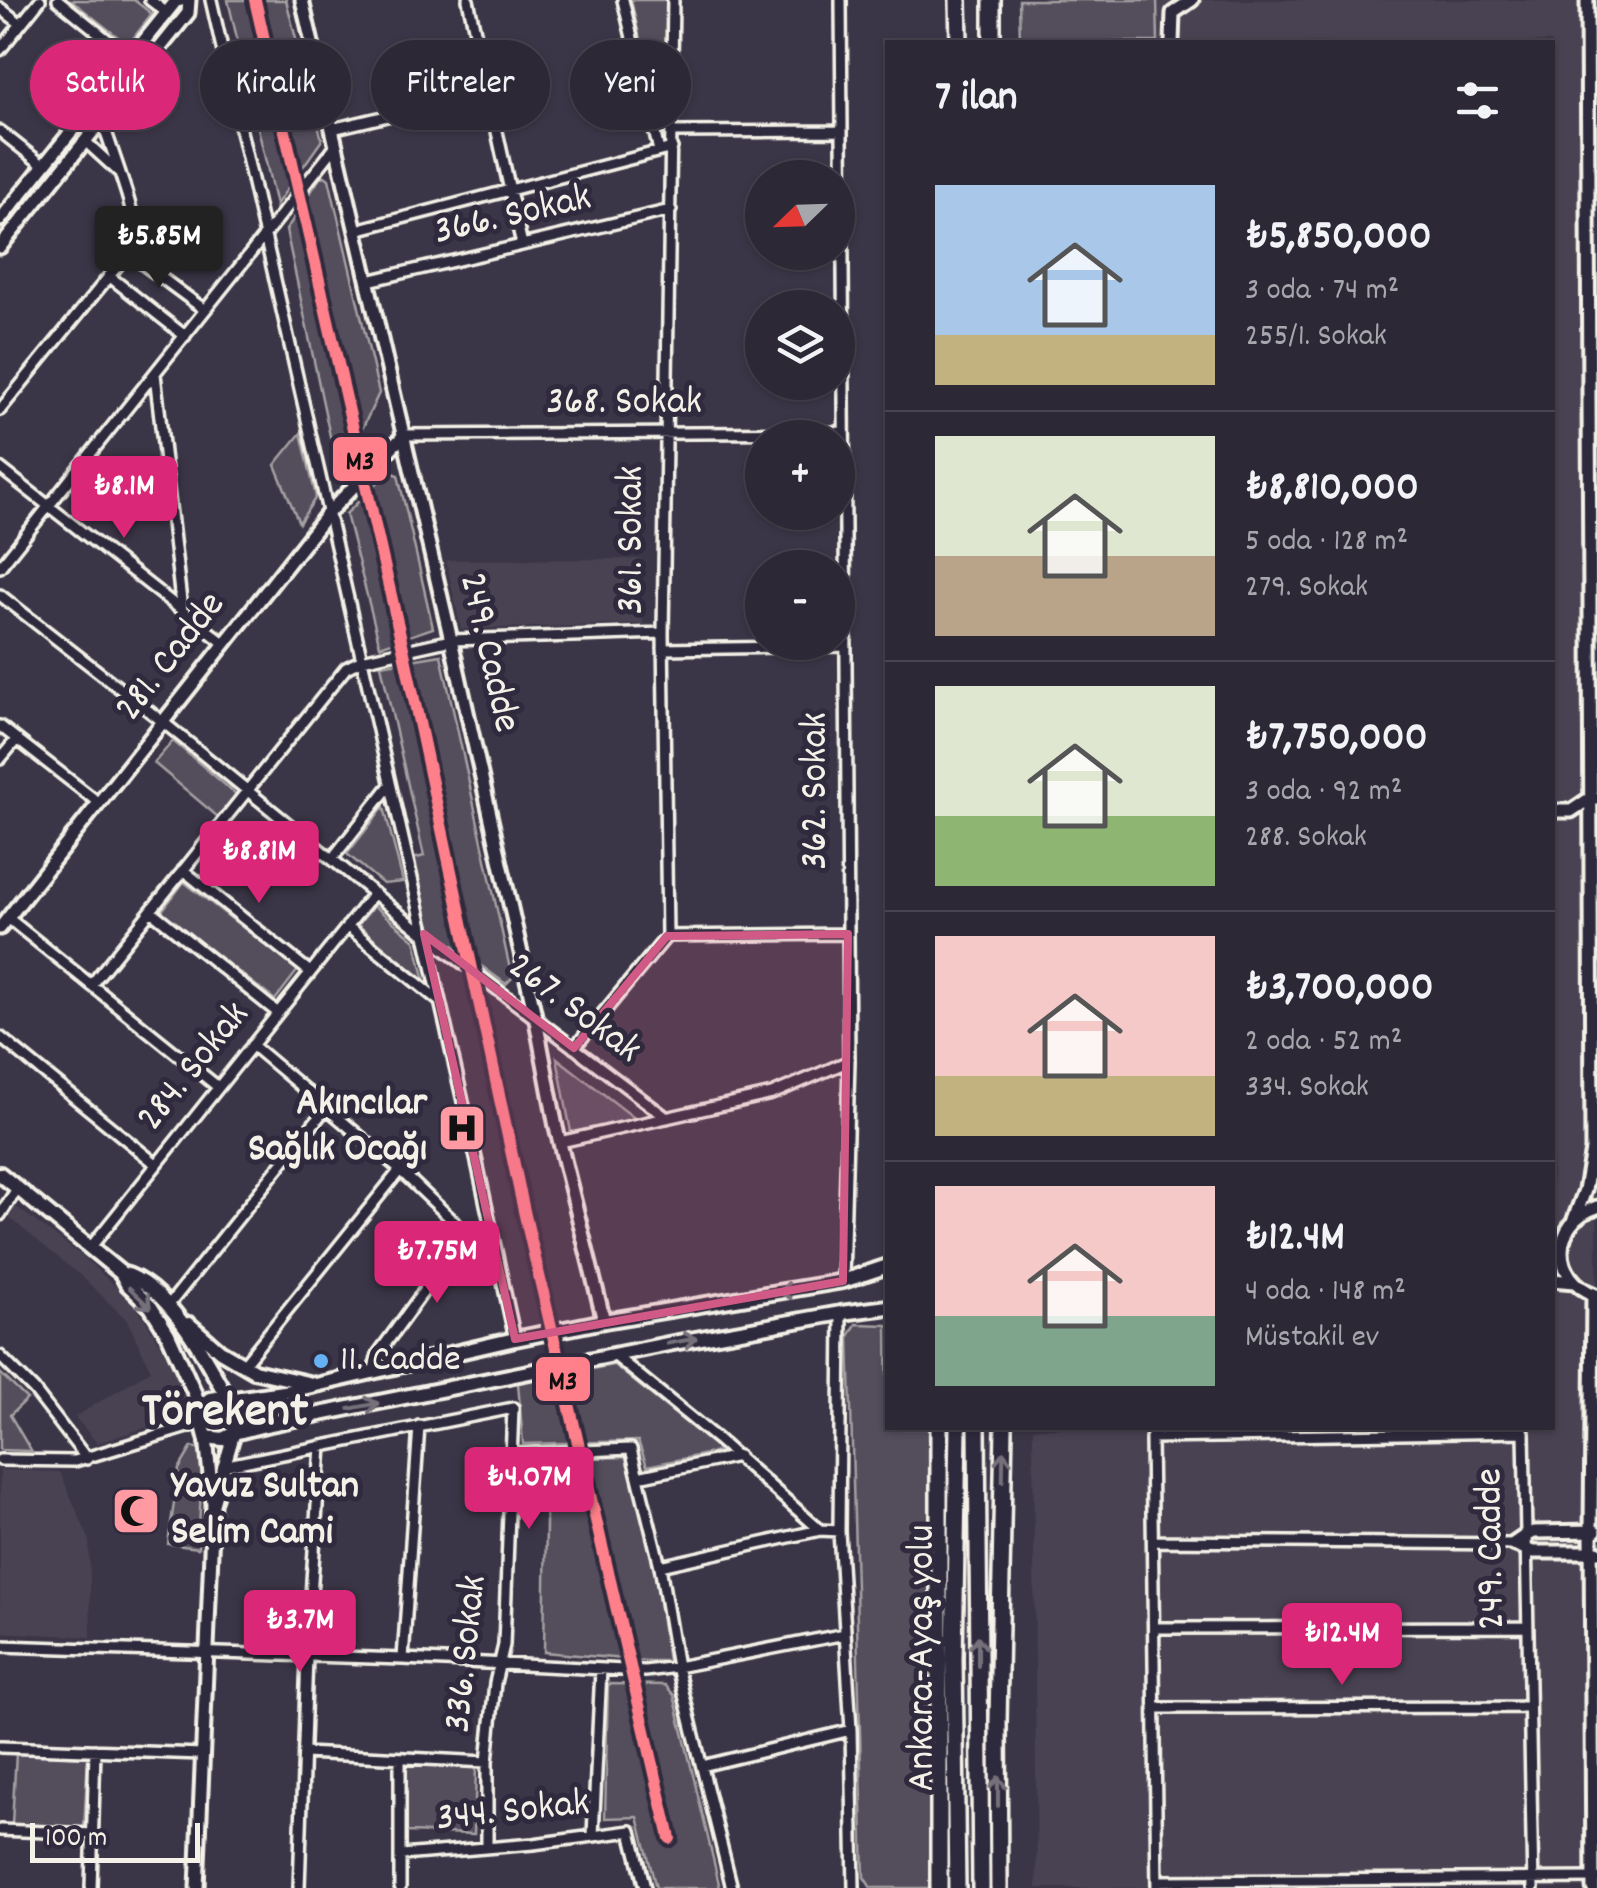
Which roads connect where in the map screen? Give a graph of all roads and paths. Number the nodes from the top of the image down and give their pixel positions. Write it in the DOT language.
graph roads {
  1 [pos="40,0"];
  2 [pos="58,0"];
  3 [pos="150,0"];
  4 [pos="181,0"];
  5 [pos="189,0"];
  6 [pos="211,0"];
  7 [pos="302,0"];
  8 [pos="468,0"];
  9 [pos="623,0"];
  10 [pos="673,0"];
  11 [pos="841,0"];
  12 [pos="958,0"];
  13 [pos="992,0"];
  14 [pos="1192,0"];
  15 [pos="1587,0"];
  16 [pos="0,8"];
  17 [pos="167,13"];
  18 [pos="21,24"];
  19 [pos="108,40"];
  20 [pos="145,40"];
  21 [pos="166,40"];
  22 [pos="311,40"];
  23 [pos="477,40"];
  24 [pos="958,40"];
  25 [pos="992,40"];
  26 [pos="1172,40"];
  27 [pos="0,50"];
  28 [pos="73,130"];
  29 [pos="94,130"];
  30 [pos="105,130"];
  31 [pos="332,130"];
  32 [pos="497,130"];
  33 [pos="842,130"];
  34 [pos="0,131"];
  35 [pos="672,132"];
  36 [pos="85,141"];
  37 [pos="336,146"];
  38 [pos="672,148"];
  39 [pos="659,152"];
  40 [pos="44,166"];
  41 [pos="120,173"];
  42 [pos="509,188"];
  43 [pos="671,210"];
  44 [pos="0,220"];
  45 [pos="356,230"];
  46 [pos="264,236"];
  47 [pos="522,245"];
  48 [pos="0,247"];
  49 [pos="128,253"];
  50 [pos="109,276"];
  51 [pos="368,282"];
  52 [pos="205,310"];
  53 [pos="184,336"];
  54 [pos="1594,354"];
  55 [pos="154,374"];
  56 [pos="0,410"];
  57 [pos="844,420"];
  58 [pos="664,433"];
  59 [pos="745,433"];
  60 [pos="404,436"];
  61 [pos="0,468"];
  62 [pos="49,506"];
  63 [pos="328,513"];
  64 [pos="0,567"];
  65 [pos="0,595"];
  66 [pos="182,610"];
  67 [pos="663,633"];
  68 [pos="451,640"];
  69 [pos="225,644"];
  70 [pos="745,648"];
  71 [pos="663,649"];
  72 [pos="362,660"];
  73 [pos="846,660"];
  74 [pos="163,722"];
  75 [pos="0,726"];
  76 [pos="17,738"];
  77 [pos="0,759"];
  78 [pos="390,785"];
  79 [pos="247,790"];
  80 [pos="1593,799"];
  81 [pos="99,802"];
  82 [pos="1555,811"];
  83 [pos="1571,811"];
  84 [pos="1593,824"];
  85 [pos="332,859"];
  86 [pos="183,870"];
  87 [pos="374,893"];
  88 [pos="151,911"];
  89 [pos="4,923"];
  90 [pos="347,926"];
  91 [pos="424,934"];
  92 [pos="848,934"];
  93 [pos="667,936"];
  94 [pos="310,972"];
  95 [pos="91,985"];
  96 [pos="440,1001"];
  97 [pos="278,1013"];
  98 [pos="536,1020"];
  99 [pos="0,1037"];
  100 [pos="252,1045"];
  101 [pos="574,1048"];
  102 [pos="849,1061"];
  103 [pos="218,1087"];
  104 [pos="326,1108"];
  105 [pos="667,1118"];
  106 [pos="560,1142"];
  107 [pos="156,1164"];
  108 [pos="400,1170"];
  109 [pos="0,1174"];
  110 [pos="17,1188"];
  111 [pos="1597,1207"];
  112 [pos="0,1215"];
  113 [pos="1573,1222"];
  114 [pos="491,1228"];
  115 [pos="466,1233"];
  116 [pos="1559,1234"];
  117 [pos="90,1248"];
  118 [pos="885,1267"];
  119 [pos="120,1273"];
  120 [pos="1555,1280"];
  121 [pos="843,1282"];
  122 [pos="1574,1282"];
  123 [pos="1595,1295"];
  124 [pos="168,1306"];
  125 [pos="885,1307"];
  126 [pos="841,1313"];
  127 [pos="604,1321"];
  128 [pos="515,1339"];
  129 [pos="614,1355"];
  130 [pos="0,1356"];
  131 [pos="243,1366"];
  132 [pos="373,1373"];
  133 [pos="314,1385"];
  134 [pos="228,1400"];
  135 [pos="199,1408"];
  136 [pos="419,1426"];
  137 [pos="203,1430"];
  138 [pos="939,1430"];
  139 [pos="958,1430"];
  140 [pos="977,1430"];
  141 [pos="1004,1430"];
  142 [pos="234,1433"];
  143 [pos="321,1446"];
  144 [pos="513,1454"];
  145 [pos="738,1456"];
  146 [pos="87,1458"];
  147 [pos="0,1460"];
  148 [pos="222,1466"];
  149 [pos="638,1476"];
  150 [pos="213,1504"];
  151 [pos="820,1530"];
  152 [pos="1594,1531"];
  153 [pos="839,1532"];
  154 [pos="1526,1534"];
  155 [pos="1154,1541"];
  156 [pos="1519,1547"];
  157 [pos="1594,1552"];
  158 [pos="660,1566"];
  159 [pos="1526,1627"];
  160 [pos="1155,1628"];
  161 [pos="845,1634"];
  162 [pos="0,1646"];
  163 [pos="207,1654"];
  164 [pos="307,1656"];
  165 [pos="403,1659"];
  166 [pos="502,1664"];
  167 [pos="678,1667"];
  168 [pos="601,1669"];
  169 [pos="1529,1707"];
  170 [pos="1155,1708"];
  171 [pos="851,1730"];
  172 [pos="0,1747"];
  173 [pos="95,1750"];
  174 [pos="304,1753"];
  175 [pos="203,1754"];
  176 [pos="400,1758"];
  177 [pos="487,1762"];
  178 [pos="702,1766"];
  179 [pos="0,1830"];
  180 [pos="92,1834"];
  181 [pos="593,1835"];
  182 [pos="486,1847"];
  183 [pos="402,1855"];
  184 [pos="1594,1881"];
  185 [pos="1533,1883"];
  186 [pos="1157,1884"];
  187 [pos="91,1888"];
  188 [pos="197,1888"];
  189 [pos="298,1888"];
  190 [pos="400,1888"];
  191 [pos="645,1888"];
  192 [pos="732,1888"];
  193 [pos="854,1888"];
  194 [pos="939,1888"];
  195 [pos="957,1888"];
  196 [pos="982,1888"];
  197 [pos="999,1888"];
  1 -- 18 [label="street"];
  2 -- 19 [label="street"];
  3 -- 17 [label="street"];
  4 -- 17 [label="street"];
  5 -- 21 [label="street"];
  6 -- 46 [label="street"];
  7 -- 22 [label="street, 249. Cadde"];
  8 -- 23 [label="street"];
  9 -- 39 [label="street"];
  10 -- 35 [label="street, 361. Sokak"];
  11 -- 33 [label="street, 362. Sokak"];
  12 -- 24 [label="highway"];
  13 -- 25 [label="highway"];
  14 -- 26 [label="street"];
  15 -- 54 [label="street"];
  16 -- 18 [label="street"];
  17 -- 20 [label="street"];
  18 -- 27 [label="street"];
  28 -- 40 [label="street"];
  29 -- 36 [label="street"];
  30 -- 41 [label="street"];
  31 -- 37 [label="street, 249. Cadde"];
  32 -- 42 [label="street"];
  33 -- 35 [label="street"];
  33 -- 57 [label="street, 362. Sokak"];
  34 -- 40 [label="street"];
  35 -- 38 [label="street, 361. Sokak"];
  36 -- 41 [label="street"];
  36 -- 48 [label="street"];
  37 -- 45 [label="street, 249. Cadde"];
  37 -- 46 [label="street"];
  38 -- 39 [label="street"];
  38 -- 43 [label="street, 361. Sokak"];
  39 -- 42 [label="street"];
  40 -- 44 [label="street"];
  41 -- 49 [label="street"];
  42 -- 45 [label="street"];
  42 -- 47 [label="street"];
  43 -- 47 [label="street, 366. Sokak"];
  43 -- 58 [label="street, 361. Sokak"];
  45 -- 51 [label="street, 249. Cadde"];
  46 -- 52 [label="street"];
  46 -- 63 [label="street"];
  47 -- 51 [label="street, 366. Sokak"];
  49 -- 50 [label="street"];
  49 -- 52 [label="street"];
  50 -- 53 [label="street"];
  50 -- 56 [label="street"];
  51 -- 60 [label="street, 249. Cadde"];
  52 -- 53 [label="street"];
  53 -- 55 [label="street"];
  54 -- 80 [label="street"];
  55 -- 62 [label="street"];
  55 -- 66 [label="street"];
  58 -- 59 [label="street, 368. Sokak"];
  58 -- 60 [label="street, 368. Sokak"];
  58 -- 67 [label="street, 361. Sokak"];
  60 -- 63 [label="street, 281. Cadde"];
  60 -- 68 [label="street, 249. Cadde"];
  61 -- 62 [label="street"];
  62 -- 64 [label="street"];
  62 -- 66 [label="street"];
  63 -- 69 [label="street, 281. Cadde"];
  63 -- 72 [label="street"];
  65 -- 74 [label="street, 267. Sokak"];
  66 -- 69 [label="street"];
  67 -- 68 [label="street"];
  67 -- 71 [label="street, 361. Sokak"];
  68 -- 72 [label="street"];
  68 -- 98 [label="street, 249. Cadde"];
  69 -- 74 [label="street, 281. Cadde"];
  70 -- 71 [label="street"];
  71 -- 93 [label="street, 361. Sokak"];
  72 -- 78 [label="street"];
  72 -- 79 [label="street"];
  73 -- 92 [label="street, 362. Sokak"];
  74 -- 79 [label="street, 267. Sokak"];
  74 -- 81 [label="street, 281. Cadde"];
  75 -- 76 [label="street"];
  76 -- 77 [label="street"];
  76 -- 81 [label="street"];
  78 -- 85 [label="street"];
  78 -- 91 [label="street"];
  79 -- 85 [label="street, 267. Sokak"];
  79 -- 86 [label="street"];
  80 -- 83 [label="street"];
  80 -- 84 [label="street"];
  81 -- 89 [label="street, 281. Cadde"];
  82 -- 83 [label="street"];
  83 -- 84 [label="street"];
  84 -- 113 [label="street"];
  85 -- 87 [label="street, 267. Sokak"];
  86 -- 88 [label="street"];
  86 -- 94 [label="street"];
  87 -- 90 [label="street, 284. Sokak"];
  87 -- 91 [label="street, 267. Sokak"];
  88 -- 95 [label="street"];
  88 -- 97 [label="street"];
  89 -- 95 [label="street"];
  90 -- 94 [label="street, 284. Sokak"];
  90 -- 96 [label="street"];
  91 -- 96 [label="street"];
  91 -- 98 [label="street, 267. Sokak"];
  92 -- 93 [label="street"];
  92 -- 102 [label="street, 362. Sokak"];
  93 -- 101 [label="street"];
  94 -- 97 [label="street, 284. Sokak"];
  95 -- 103 [label="street"];
  96 -- 114 [label="street"];
  97 -- 100 [label="street, 284. Sokak"];
  98 -- 101 [label="street, 267. Sokak"];
  98 -- 106 [label="street, 249. Cadde"];
  99 -- 107 [label="street"];
  100 -- 103 [label="street, 284. Sokak"];
  100 -- 104 [label="street"];
  101 -- 105 [label="street, 267. Sokak"];
  102 -- 105 [label="street, 267. Sokak"];
  102 -- 121 [label="street, 362. Sokak"];
  103 -- 107 [label="street, 284. Sokak"];
  104 -- 108 [label="street"];
  104 -- 124 [label="street"];
  105 -- 106 [label="street, 267. Sokak"];
  106 -- 127 [label="street, 249. Cadde"];
  107 -- 117 [label="street, 284. Sokak"];
  108 -- 115 [label="street"];
  108 -- 131 [label="street"];
  109 -- 110 [label="main road"];
  110 -- 112 [label="street"];
  110 -- 117 [label="main road"];
  111 -- 113 [label="street"];
  113 -- 116 [label="street"];
  114 -- 115 [label="street"];
  114 -- 128 [label="street"];
  115 -- 132 [label="street"];
  116 -- 122 [label="street"];
  117 -- 119 [label="main road"];
  118 -- 121 [label="main road"];
  119 -- 124 [label="main road"];
  119 -- 135 [label="main road, one-way"];
  120 -- 122 [label="street"];
  121 -- 127 [label="main road, one-way"];
  122 -- 123 [label="street"];
  123 -- 152 [label="street"];
  124 -- 131 [label="main road"];
  124 -- 134 [label="main road"];
  125 -- 126 [label="main road"];
  129 -- 126 [label="main road, one-way"];
  126 -- 153 [label="street"];
  127 -- 128 [label="main road"];
  128 -- 132 [label="main road"];
  142 -- 129 [label="main road, one-way"];
  129 -- 145 [label="street"];
  130 -- 146 [label="street"];
  131 -- 133 [label="main road"];
  132 -- 133 [label="main road"];
  133 -- 134 [label="main road"];
  134 -- 135 [label="main road"];
  134 -- 142 [label="main road"];
  135 -- 137 [label="main road"];
  136 -- 143 [label="street"];
  136 -- 144 [label="street, 336. Sokak"];
  136 -- 165 [label="street"];
  137 -- 142 [label="main road"];
  137 -- 146 [label="street"];
  137 -- 150 [label="street"];
  138 -- 194 [label="highway"];
  139 -- 195 [label="highway, Ankara-Ayaş yolu"];
  196 -- 140 [label="highway, Ankara-Ayaş yolu, one-way"];
  197 -- 141 [label="highway, one-way"];
  142 -- 148 [label="street"];
  143 -- 148 [label="street"];
  143 -- 164 [label="street"];
  144 -- 149 [label="street"];
  144 -- 166 [label="street, 336. Sokak"];
  145 -- 149 [label="street"];
  145 -- 151 [label="street"];
  146 -- 147 [label="street"];
  148 -- 150 [label="street"];
  149 -- 158 [label="street"];
  150 -- 163 [label="street"];
  151 -- 153 [label="street"];
  151 -- 158 [label="street"];
  152 -- 154 [label="street"];
  152 -- 157 [label="street"];
  153 -- 161 [label="street"];
  154 -- 155 [label="street, 249. Cadde"];
  154 -- 156 [label="street"];
  155 -- 156 [label="street"];
  155 -- 160 [label="street, 249. Cadde"];
  156 -- 157 [label="street"];
  156 -- 159 [label="street, 249. Cadde"];
  157 -- 184 [label="street"];
  158 -- 167 [label="street"];
  159 -- 160 [label="street"];
  159 -- 169 [label="street, 249. Cadde"];
  160 -- 170 [label="street, 249. Cadde"];
  161 -- 167 [label="street"];
  161 -- 171 [label="street"];
  162 -- 163 [label="street"];
  163 -- 164 [label="street"];
  163 -- 175 [label="street"];
  164 -- 165 [label="street"];
  164 -- 174 [label="street"];
  165 -- 166 [label="street"];
  166 -- 168 [label="street"];
  166 -- 177 [label="street, 336. Sokak"];
  167 -- 168 [label="street"];
  167 -- 178 [label="street"];
  168 -- 181 [label="street"];
  169 -- 170 [label="street"];
  169 -- 185 [label="street, 249. Cadde"];
  170 -- 186 [label="street, 249. Cadde"];
  171 -- 178 [label="street"];
  171 -- 193 [label="street"];
  172 -- 173 [label="street"];
  173 -- 175 [label="street"];
  173 -- 180 [label="street"];
  174 -- 176 [label="street"];
  174 -- 189 [label="street"];
  175 -- 188 [label="street"];
  176 -- 177 [label="street"];
  176 -- 183 [label="street"];
  177 -- 182 [label="street, 336. Sokak"];
  178 -- 192 [label="street"];
  179 -- 180 [label="street"];
  180 -- 187 [label="street"];
  181 -- 182 [label="street, 344. Sokak"];
  181 -- 191 [label="street, 344. Sokak"];
  182 -- 183 [label="street, 344. Sokak"];
  183 -- 190 [label="street"];
  184 -- 185 [label="street"];
  185 -- 186 [label="street"];
}
